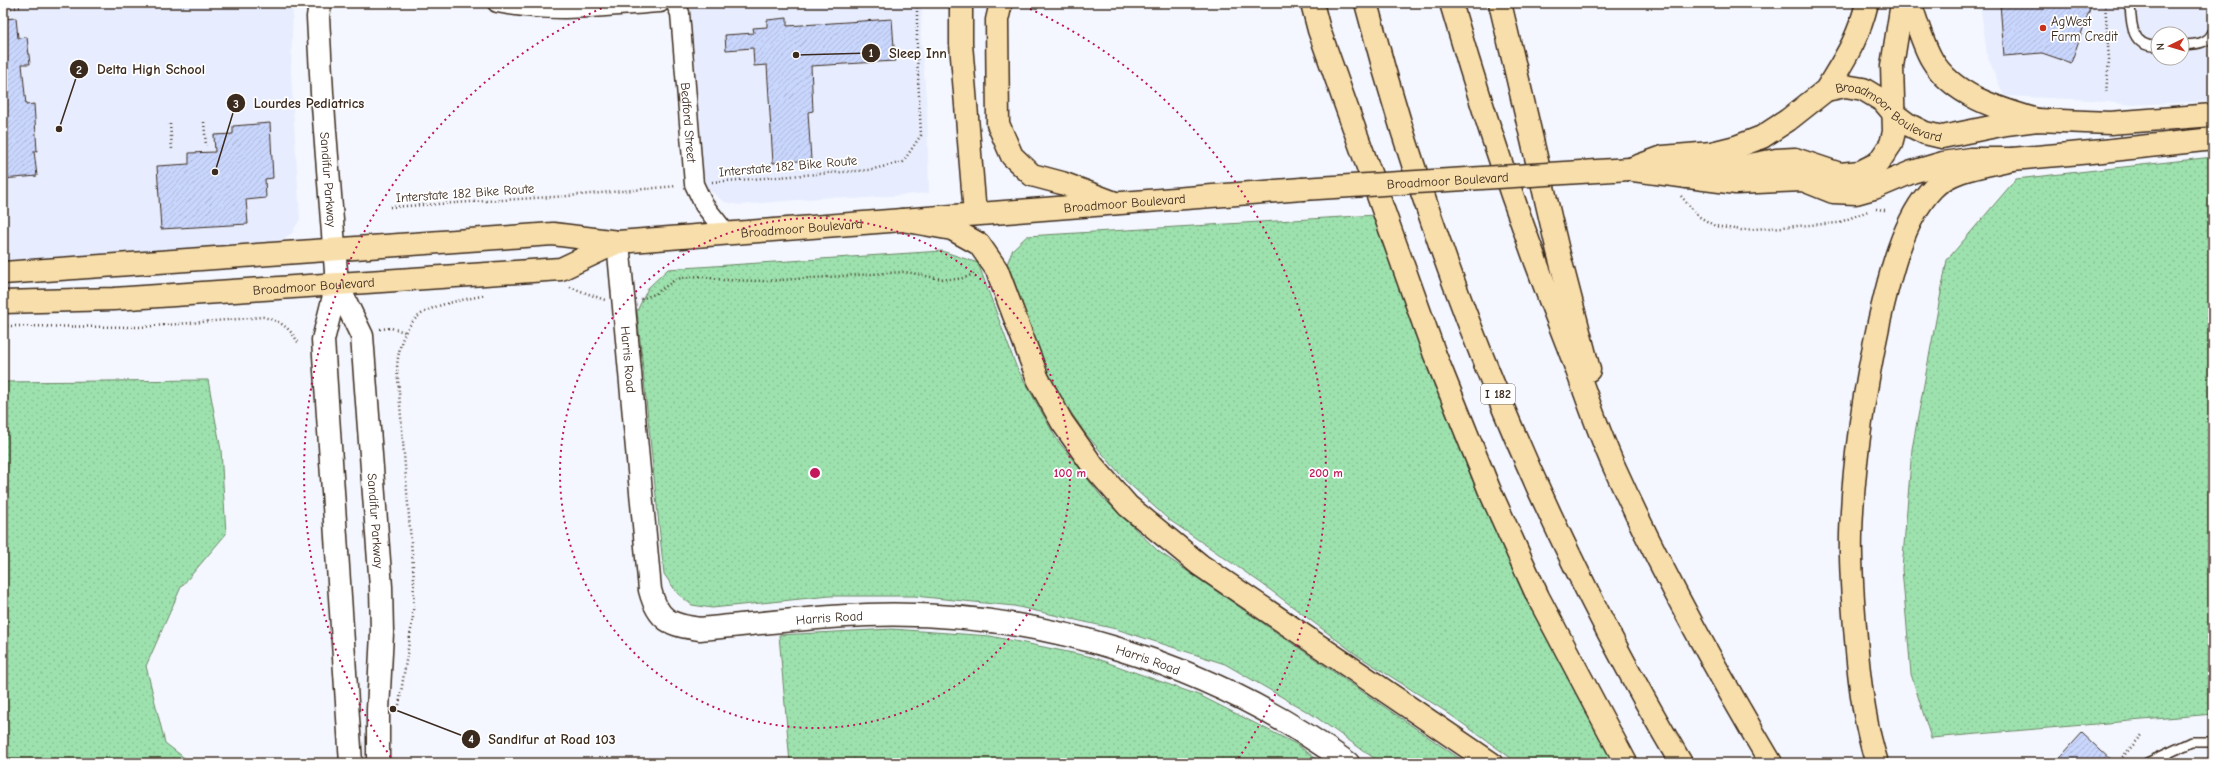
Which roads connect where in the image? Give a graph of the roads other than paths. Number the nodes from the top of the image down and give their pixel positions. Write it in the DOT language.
graph roads {
  1 [pos="320,3"];
  2 [pos="497,3"];
  3 [pos="660,3"];
  4 [pos="675,3"];
  5 [pos="961,3"];
  6 [pos="1001,3"];
  7 [pos="1312,3"];
  8 [pos="1366,3"];
  9 [pos="1451,3"];
  10 [pos="1500,3"];
  11 [pos="1867,3"];
  12 [pos="1902,3"];
  13 [pos="1910,3"];
  14 [pos="2130,3"];
  15 [pos="2213,32"];
  16 [pos="2190,44"];
  17 [pos="2150,45"];
  18 [pos="1826,90"];
  19 [pos="1894,114"];
  20 [pos="2213,115"];
  21 [pos="2037,120"];
  22 [pos="2213,139"];
  23 [pos="2012,159"];
  24 [pos="1630,169"];
  25 [pos="1682,184"];
  26 [pos="1115,203"];
  27 [pos="975,214"];
  28 [pos="902,220"];
  29 [pos="726,233"];
  30 [pos="618,242"];
  31 [pos="335,249"];
  32 [pos="3,273"];
  33 [pos="338,284"];
  34 [pos="3,302"];
  35 [pos="1616,471"];
  36 [pos="2213,742"];
  37 [pos="351,763"];
  38 [pos="378,763"];
  39 [pos="1348,763"];
  40 [pos="1492,763"];
  41 [pos="1626,763"];
  42 [pos="1681,763"];
  43 [pos="1771,763"];
  44 [pos="1876,763"];
  45 [pos="2147,763"];
  1 -- 31 [label="main road, Sandifur Parkway"];
  2 -- 3 [label="street"];
  4 -- 29 [label="street, Bedford Street"];
  5 -- 27 [label="main road"];
  6 -- 26 [label="main road"];
  7 -- 41 [label="main road"];
  8 -- 42 [label="main road, I 182"];
  9 -- 35 [label="main road"];
  10 -- 35 [label="main road"];
  11 -- 18 [label="main road"];
  12 -- 19 [label="main road"];
  13 -- 21 [label="main road"];
  14 -- 17 [label="lane"];
  15 -- 16 [label="lane"];
  18 -- 19 [label="main road, Broadmoor Boulevard"];
  18 -- 24 [label="main road, Broadmoor Boulevard"];
  19 -- 21 [label="main road, Broadmoor Boulevard"];
  19 -- 25 [label="main road"];
  20 -- 21 [label="main road, Broadmoor Boulevard"];
  22 -- 23 [label="main road, Broadmoor Boulevard"];
  23 -- 25 [label="main road, Broadmoor Boulevard"];
  23 -- 44 [label="main road"];
  24 -- 25 [label="main road, Broadmoor Boulevard"];
  24 -- 26 [label="main road, Broadmoor Boulevard, bridge"];
  26 -- 27 [label="main road, Broadmoor Boulevard"];
  27 -- 28 [label="main road, Broadmoor Boulevard"];
  28 -- 29 [label="main road, Broadmoor Boulevard"];
  28 -- 40 [label="main road"];
  29 -- 30 [label="main road, Broadmoor Boulevard"];
  30 -- 31 [label="main road, Broadmoor Boulevard"];
  30 -- 33 [label="main road, Broadmoor Boulevard"];
  30 -- 39 [label="main road, Harris Road"];
  31 -- 32 [label="main road, Broadmoor Boulevard"];
  31 -- 33 [label="main road, Sandifur Parkway"];
  33 -- 34 [label="main road, Broadmoor Boulevard"];
  33 -- 37 [label="main road, Sandifur Parkway"];
  33 -- 38 [label="main road, Sandifur Parkway"];
  35 -- 43 [label="main road"];
  36 -- 45 [label="lane"];
}
